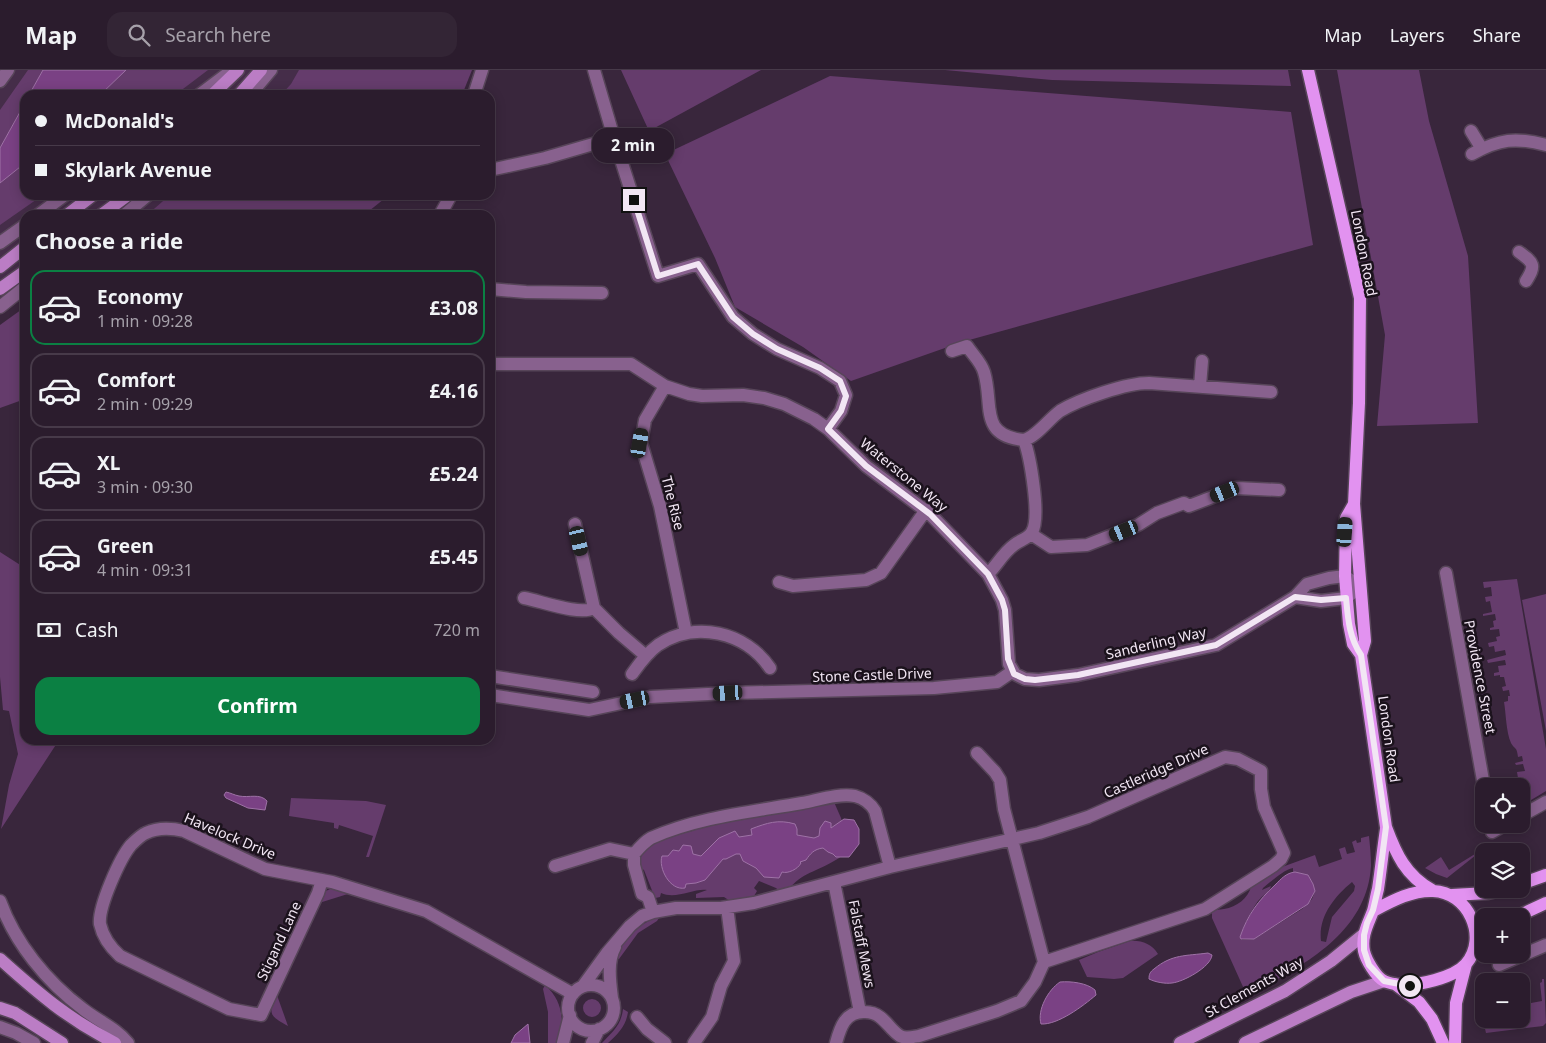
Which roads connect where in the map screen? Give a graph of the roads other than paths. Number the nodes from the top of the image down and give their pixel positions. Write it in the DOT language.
graph roads {
  1 [pos="8,70"];
  2 [pos="232,70"];
  3 [pos="238,70"];
  4 [pos="260,70"];
  5 [pos="271,70"];
  6 [pos="482,70"];
  7 [pos="594,70"];
  8 [pos="1308,70"];
  9 [pos="0,81"];
  10 [pos="206,90"];
  11 [pos="217,90"];
  12 [pos="243,90"];
  13 [pos="254,90"];
  14 [pos="476,90"];
  15 [pos="1471,130"];
  16 [pos="1546,145"];
  17 [pos="622,163"];
  18 [pos="495,169"];
  19 [pos="58,200"];
  20 [pos="86,200"];
  21 [pos="121,200"];
  22 [pos="142,200"];
  23 [pos="45,210"];
  24 [pos="74,210"];
  25 [pos="108,210"];
  26 [pos="130,210"];
  27 [pos="20,229"];
  28 [pos="0,243"];
  29 [pos="20,252"];
  30 [pos="1519,252"];
  31 [pos="1533,266"];
  32 [pos="0,267"];
  33 [pos="1546,270"];
  34 [pos="20,275"];
  35 [pos="1526,281"];
  36 [pos="0,289"];
  37 [pos="495,289"];
  38 [pos="20,291"];
  39 [pos="602,293"];
  40 [pos="0,307"];
  41 [pos="952,351"];
  42 [pos="1202,361"];
  43 [pos="495,365"];
  44 [pos="664,386"];
  45 [pos="1200,386"];
  46 [pos="1271,392"];
  47 [pos="828,429"];
  48 [pos="1024,440"];
  49 [pos="1279,490"];
  50 [pos="1354,504"];
  51 [pos="926,510"];
  52 [pos="575,524"];
  53 [pos="1031,534"];
  54 [pos="1446,573"];
  55 [pos="988,574"];
  56 [pos="1345,576"];
  57 [pos="779,582"];
  58 [pos="1360,587"];
  59 [pos="1295,597"];
  60 [pos="524,598"];
  61 [pos="1346,598"];
  62 [pos="594,608"];
  63 [pos="686,634"];
  64 [pos="1361,655"];
  65 [pos="646,656"];
  66 [pos="770,668"];
  67 [pos="1013,671"];
  68 [pos="632,674"];
  69 [pos="495,677"];
  70 [pos="594,692"];
  71 [pos="495,696"];
  72 [pos="977,753"];
  73 [pos="1483,778"];
  74 [pos="1546,802"];
  75 [pos="1530,811"];
  76 [pos="1386,827"];
  77 [pos="1012,839"];
  78 [pos="634,854"];
  79 [pos="555,866"];
  80 [pos="890,867"];
  81 [pos="1546,875"];
  82 [pos="322,880"];
  83 [pos="1530,881"];
  84 [pos="834,882"];
  85 [pos="1432,890"];
  86 [pos="1475,893"];
  87 [pos="1452,894"];
  88 [pos="0,901"];
  89 [pos="1546,903"];
  90 [pos="727,907"];
  91 [pos="1373,910"];
  92 [pos="1530,910"];
  93 [pos="653,912"];
  94 [pos="1364,935"];
  95 [pos="617,942"];
  96 [pos="1546,945"];
  97 [pos="1473,950"];
  98 [pos="0,959"];
  99 [pos="1044,962"];
  100 [pos="1466,964"];
  101 [pos="1499,965"];
  102 [pos="1389,983"];
  103 [pos="578,990"];
  104 [pos="612,998"];
  105 [pos="0,1008"];
  106 [pos="860,1012"];
  107 [pos="261,1015"];
  108 [pos="570,1015"];
  109 [pos="637,1017"];
  110 [pos="0,1027"];
  111 [pos="599,1029"];
  112 [pos="34,1043"];
  113 [pos="62,1043"];
  114 [pos="115,1043"];
  115 [pos="128,1043"];
  116 [pos="563,1043"];
  117 [pos="592,1043"];
  118 [pos="665,1043"];
  119 [pos="694,1043"];
  120 [pos="836,1043"];
  121 [pos="1180,1043"];
  122 [pos="1245,1043"];
  123 [pos="1442,1043"];
  124 [pos="1455,1043"];
  1 -- 9 [label="street"];
  2 -- 10 [label="street"];
  3 -- 11 [label="main road"];
  4 -- 12 [label="main road"];
  5 -- 13 [label="street"];
  6 -- 14 [label="street"];
  7 -- 18 [label="street"];
  8 -- 50 [label="main road, London Road"];
  15 -- 16 [label="street"];
  17 -- 47 [label="street"];
  19 -- 23 [label="street"];
  20 -- 24 [label="main road"];
  21 -- 25 [label="main road"];
  22 -- 26 [label="street"];
  27 -- 28 [label="street"];
  29 -- 32 [label="main road"];
  30 -- 31 [label="street"];
  31 -- 33 [label="street"];
  31 -- 35 [label="street"];
  34 -- 36 [label="main road"];
  37 -- 39 [label="street"];
  38 -- 40 [label="street"];
  41 -- 48 [label="street"];
  42 -- 45 [label="street"];
  43 -- 44 [label="street, Waterstone Way"];
  44 -- 47 [label="street, Waterstone Way"];
  44 -- 63 [label="street, The Rise"];
  45 -- 46 [label="street"];
  45 -- 48 [label="street"];
  47 -- 51 [label="street, Waterstone Way"];
  48 -- 53 [label="street"];
  49 -- 53 [label="street"];
  50 -- 56 [label="main road, London Road"];
  50 -- 58 [label="main road, London Road"];
  51 -- 55 [label="street, Waterstone Way"];
  51 -- 57 [label="street"];
  52 -- 62 [label="street"];
  53 -- 55 [label="street"];
  54 -- 73 [label="street, Providence Street"];
  55 -- 67 [label="street, Waterstone Way"];
  56 -- 58 [label="street"];
  56 -- 59 [label="street, Sanderling Way"];
  56 -- 61 [label="main road, London Road"];
  58 -- 61 [label="street"];
  58 -- 64 [label="main road, London Road"];
  59 -- 61 [label="street"];
  59 -- 67 [label="street, Sanderling Way"];
  60 -- 62 [label="street"];
  61 -- 64 [label="main road, London Road"];
  62 -- 65 [label="street"];
  63 -- 65 [label="street"];
  63 -- 66 [label="street"];
  64 -- 76 [label="main road, London Road"];
  65 -- 68 [label="street"];
  67 -- 71 [label="street, Stone Castle Drive"];
  69 -- 70 [label="street"];
  72 -- 77 [label="street"];
  74 -- 75 [label="street"];
  76 -- 85 [label="main road, London Road"];
  76 -- 91 [label="main road, London Road"];
  77 -- 80 [label="street, Castleridge Drive"];
  77 -- 99 [label="street"];
  77 -- 99 [label="street, Castleridge Drive"];
  78 -- 79 [label="street"];
  78 -- 80 [label="street"];
  78 -- 93 [label="street"];
  80 -- 84 [label="street, Castleridge Drive"];
  81 -- 83 [label="main road"];
  82 -- 103 [label="street, Havelock Drive"];
  82 -- 107 [label="street, Stigand Lane"];
  82 -- 107 [label="street, Havelock Drive"];
  84 -- 90 [label="street, Castleridge Drive"];
  84 -- 106 [label="street, Falstaff Mews"];
  85 -- 87 [label="main road"];
  85 -- 91 [label="main road"];
  86 -- 87 [label="main road"];
  87 -- 97 [label="main road"];
  88 -- 115 [label="street"];
  89 -- 92 [label="main road"];
  90 -- 93 [label="street, Castleridge Drive"];
  90 -- 119 [label="street"];
  91 -- 94 [label="main road"];
  93 -- 95 [label="street, Castleridge Drive"];
  94 -- 102 [label="main road"];
  94 -- 121 [label="main road, St Clements Way"];
  95 -- 103 [label="street, Castleridge Drive"];
  95 -- 104 [label="street, Castleridge Drive"];
  96 -- 101 [label="street"];
  97 -- 100 [label="main road"];
  98 -- 114 [label="main road"];
  99 -- 106 [label="street"];
  100 -- 102 [label="main road"];
  100 -- 124 [label="main road"];
  102 -- 122 [label="main road"];
  102 -- 123 [label="main road"];
  103 -- 104 [label="street"];
  103 -- 108 [label="street, Castleridge Drive"];
  104 -- 111 [label="street, Castleridge Drive"];
  105 -- 113 [label="main road"];
  106 -- 120 [label="street"];
  108 -- 111 [label="street"];
  108 -- 116 [label="street, Castleridge Drive"];
  109 -- 118 [label="street"];
  110 -- 112 [label="street"];
  111 -- 117 [label="street, Castleridge Drive"];
}
